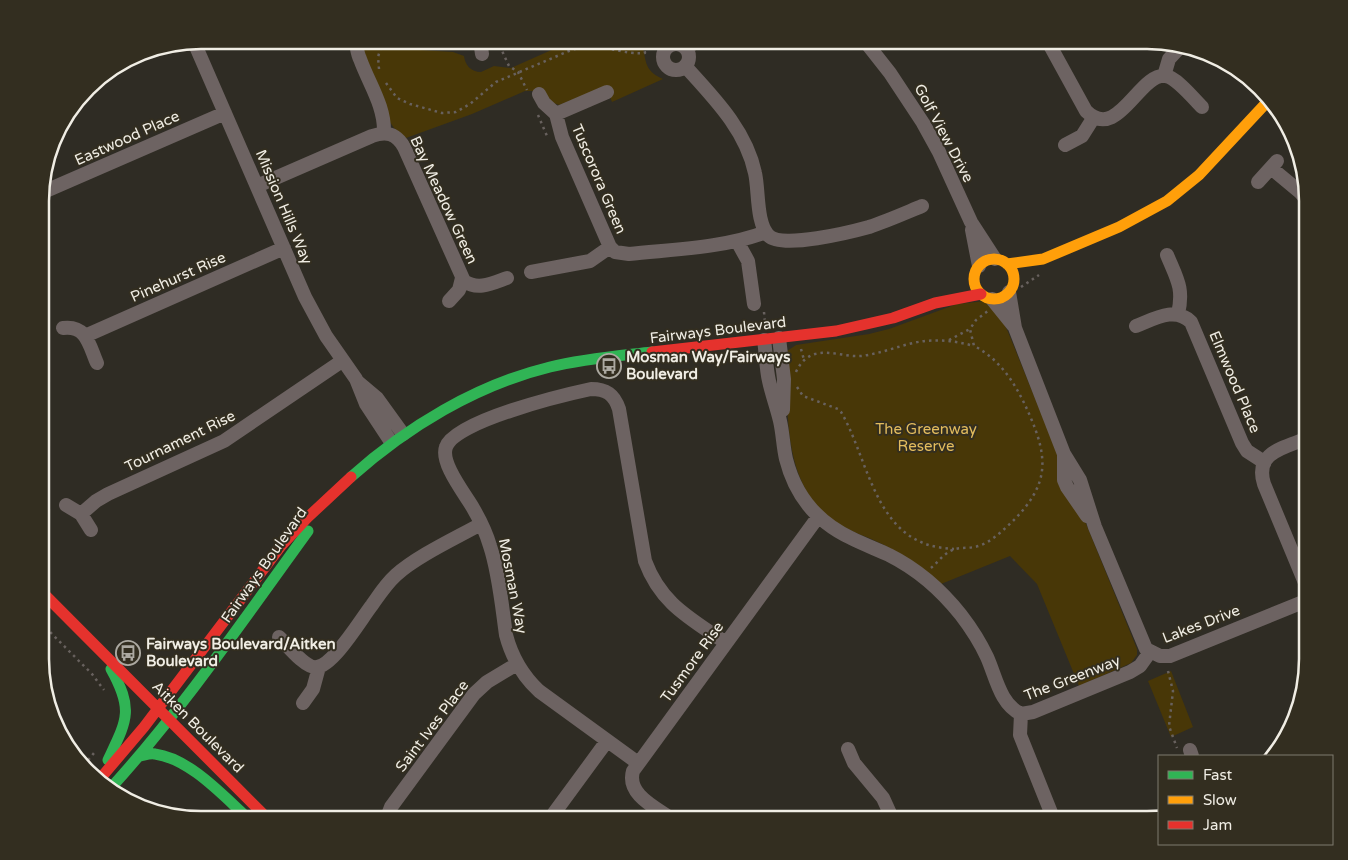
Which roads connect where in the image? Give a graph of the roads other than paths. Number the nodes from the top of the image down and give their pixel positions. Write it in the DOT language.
graph roads {
  1 [pos="197,49"];
  2 [pos="357,49"];
  3 [pos="481,49"];
  4 [pos="662,49"];
  5 [pos="686,49"];
  6 [pos="871,49"];
  7 [pos="1052,49"];
  8 [pos="1176,52"];
  9 [pos="482,54"];
  10 [pos="686,66"];
  11 [pos="1164,76"];
  12 [pos="607,92"];
  13 [pos="535,99"];
  14 [pos="1265,105"];
  15 [pos="1202,107"];
  16 [pos="225,113"];
  17 [pos="556,114"];
  18 [pos="1094,117"];
  19 [pos="384,133"];
  20 [pos="1065,145"];
  21 [pos="1258,182"];
  22 [pos="257,186"];
  23 [pos="50,189"];
  24 [pos="1299,191"];
  25 [pos="922,206"];
  26 [pos="971,222"];
  27 [pos="766,232"];
  28 [pos="737,241"];
  29 [pos="610,247"];
  30 [pos="284,248"];
  31 [pos="1167,254"];
  32 [pos="1043,259"];
  33 [pos="1001,261"];
  34 [pos="531,272"];
  35 [pos="977,272"];
  36 [pos="462,278"];
  37 [pos="507,278"];
  38 [pos="1001,296"];
  39 [pos="449,301"];
  40 [pos="935,303"];
  41 [pos="754,304"];
  42 [pos="1178,314"];
  43 [pos="1136,326"];
  44 [pos="63,328"];
  45 [pos="85,336"];
  46 [pos="779,338"];
  47 [pos="764,340"];
  48 [pos="342,361"];
  49 [pos="97,363"];
  50 [pos="356,380"];
  51 [pos="403,434"];
  52 [pos="783,436"];
  53 [pos="391,442"];
  54 [pos="1299,442"];
  55 [pos="1264,462"];
  56 [pos="330,497"];
  57 [pos="66,505"];
  58 [pos="81,514"];
  59 [pos="818,517"];
  60 [pos="481,524"];
  61 [pos="91,530"];
  62 [pos="1299,568"];
  63 [pos="258,577"];
  64 [pos="270,585"];
  65 [pos="49,599"];
  66 [pos="1299,604"];
  67 [pos="279,637"];
  68 [pos="726,643"];
  69 [pos="101,651"];
  70 [pos="1150,652"];
  71 [pos="517,664"];
  72 [pos="319,667"];
  73 [pos="303,703"];
  74 [pos="158,708"];
  75 [pos="1021,714"];
  76 [pos="169,719"];
  77 [pos="608,741"];
  78 [pos="848,749"];
  79 [pos="140,756"];
  80 [pos="638,763"];
  81 [pos="101,773"];
  82 [pos="102,774"];
  83 [pos="114,784"];
  84 [pos="240,811"];
  85 [pos="260,811"];
  86 [pos="390,811"];
  87 [pos="557,811"];
  88 [pos="661,811"];
  89 [pos="889,811"];
  90 [pos="1050,811"];
  1 -- 16 [label="street, Mission Hills Way"];
  2 -- 19 [label="street"];
  3 -- 9 [label="street"];
  4 -- 10 [label="street"];
  5 -- 10 [label="street"];
  6 -- 26 [label="street, Golf View Drive"];
  7 -- 18 [label="street"];
  8 -- 11 [label="street"];
  10 -- 27 [label="street"];
  11 -- 15 [label="street"];
  11 -- 18 [label="street"];
  12 -- 17 [label="street, Tuscorora Green"];
  13 -- 17 [label="street, Tuscorora Green"];
  14 -- 32 [label="street, Fairways Boulevard"];
  16 -- 22 [label="street, Mission Hills Way"];
  16 -- 23 [label="street, Eastwood Place"];
  17 -- 29 [label="street, Tuscorora Green"];
  18 -- 20 [label="street"];
  19 -- 22 [label="street"];
  19 -- 36 [label="street, Bay Meadow Green"];
  21 -- 24 [label="street"];
  22 -- 30 [label="street, Mission Hills Way"];
  25 -- 27 [label="street"];
  26 -- 33 [label="street, Golf View Drive"];
  26 -- 35 [label="street, Golf View Drive"];
  27 -- 28 [label="street, Tuscorora Green"];
  28 -- 29 [label="street, Tuscorora Green"];
  28 -- 41 [label="street"];
  29 -- 34 [label="street"];
  30 -- 45 [label="street, Pinehurst Rise"];
  30 -- 48 [label="street, Mission Hills Way"];
  31 -- 42 [label="street"];
  32 -- 33 [label="street, Fairways Boulevard"];
  32 -- 38 [label="street, Fairways Boulevard"];
  33 -- 35 [label="street, Fairways Boulevard"];
  33 -- 38 [label="street"];
  35 -- 38 [label="street"];
  35 -- 40 [label="street, Fairways Boulevard"];
  36 -- 37 [label="street, Bay Meadow Green"];
  36 -- 39 [label="street, Bay Meadow Green"];
  38 -- 40 [label="street, Fairways Boulevard"];
  38 -- 70 [label="street, Lakes Drive"];
  40 -- 46 [label="street, Fairways Boulevard"];
  42 -- 43 [label="street"];
  42 -- 55 [label="street, Elmwood Place"];
  44 -- 45 [label="street"];
  45 -- 49 [label="street"];
  46 -- 47 [label="street, Fairways Boulevard"];
  46 -- 52 [label="street, The Greenway"];
  47 -- 51 [label="street, Fairways Boulevard"];
  47 -- 52 [label="street, The Greenway"];
  48 -- 50 [label="street, Mission Hills Way"];
  48 -- 58 [label="street, Tournament Rise"];
  50 -- 51 [label="street, Mission Hills Way"];
  50 -- 53 [label="street, Mission Hills Way"];
  51 -- 53 [label="street, Fairways Boulevard"];
  52 -- 59 [label="street, The Greenway"];
  53 -- 56 [label="street, Fairways Boulevard"];
  54 -- 55 [label="street"];
  55 -- 62 [label="street"];
  56 -- 63 [label="street, Fairways Boulevard"];
  56 -- 64 [label="street, Fairways Boulevard"];
  57 -- 58 [label="street"];
  58 -- 61 [label="street"];
  59 -- 68 [label="street, Tusmore Rise"];
  59 -- 75 [label="street, The Greenway"];
  60 -- 68 [label="street, Mosman Way"];
  60 -- 71 [label="street, Mosman Way"];
  60 -- 72 [label="street"];
  63 -- 64 [label="street"];
  63 -- 74 [label="street, Fairways Boulevard"];
  64 -- 76 [label="street, Fairways Boulevard"];
  65 -- 69 [label="street, Aitken Boulevard"];
  66 -- 70 [label="street, Lakes Drive"];
  67 -- 72 [label="street"];
  68 -- 80 [label="street, Tusmore Rise"];
  69 -- 74 [label="street, Aitken Boulevard"];
  69 -- 81 [label="street"];
  70 -- 75 [label="street, The Greenway"];
  71 -- 77 [label="street, Mosman Way"];
  71 -- 86 [label="street, Saint Ives Place"];
  72 -- 73 [label="street"];
  74 -- 76 [label="street, Aitken Boulevard"];
  74 -- 82 [label="street, Fairways Boulevard"];
  75 -- 90 [label="street"];
  76 -- 79 [label="street, Fairways Boulevard"];
  76 -- 85 [label="street, Aitken Boulevard"];
  77 -- 80 [label="street, Mosman Way"];
  77 -- 87 [label="street"];
  78 -- 89 [label="street"];
  79 -- 83 [label="street, Fairways Boulevard"];
  79 -- 84 [label="street"];
  80 -- 88 [label="street, Tusmore Rise"];
}
